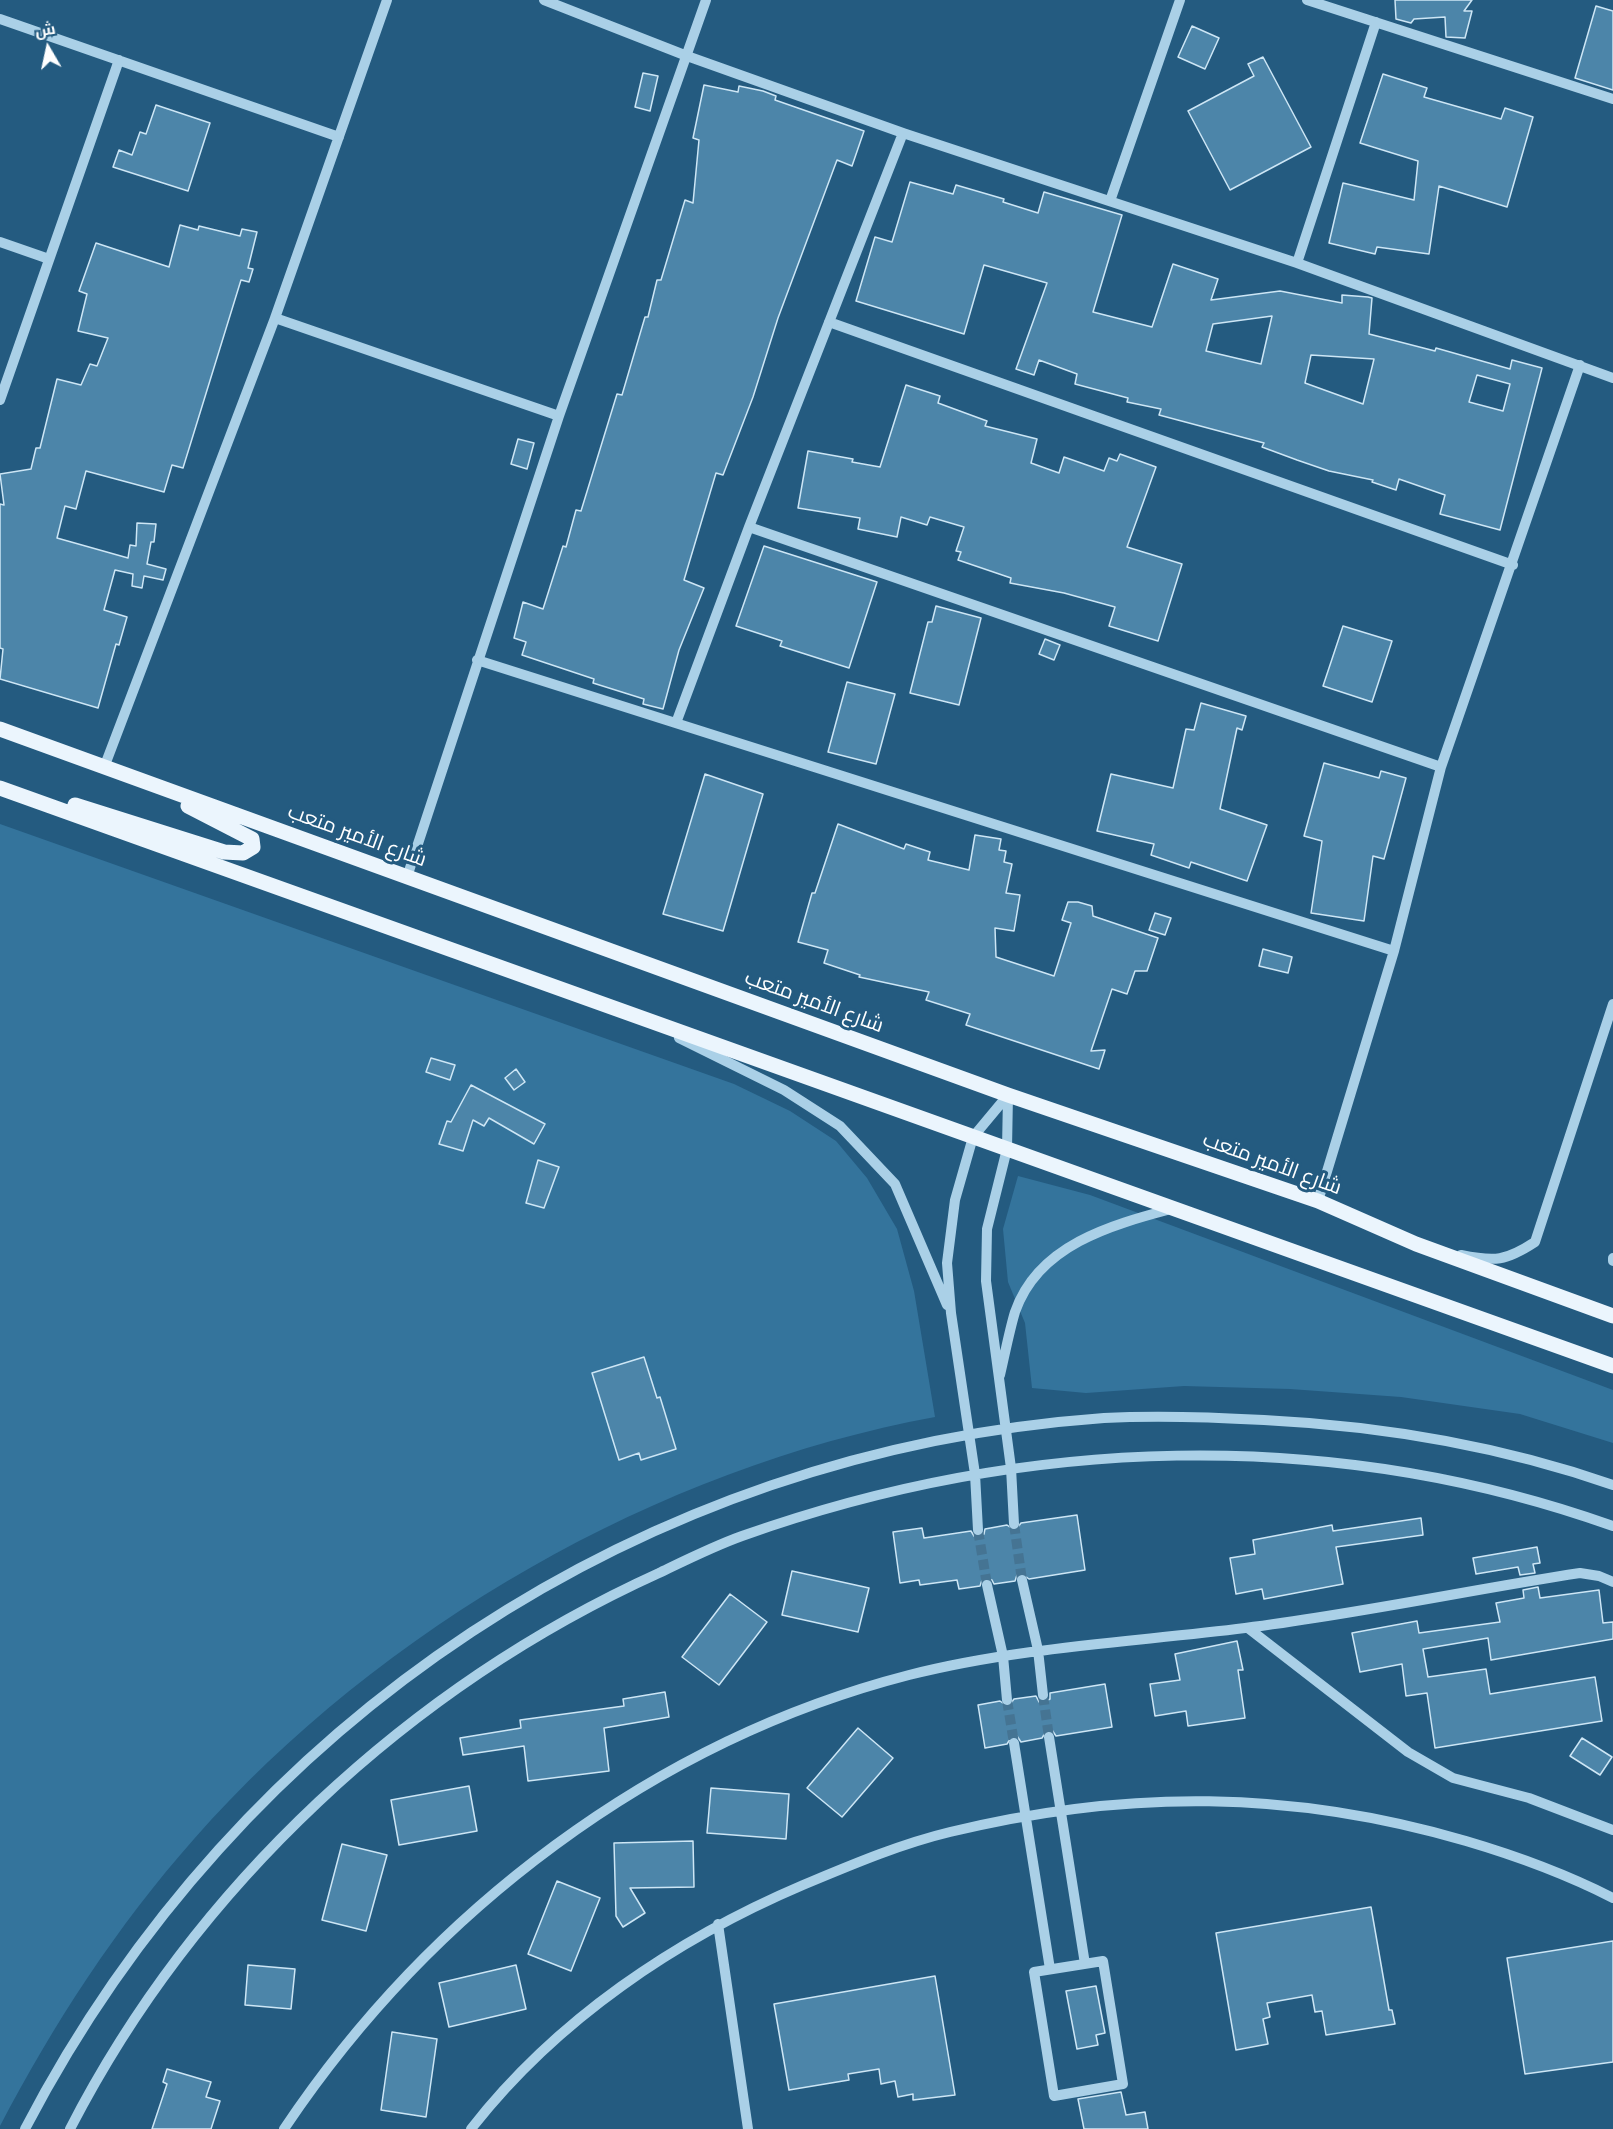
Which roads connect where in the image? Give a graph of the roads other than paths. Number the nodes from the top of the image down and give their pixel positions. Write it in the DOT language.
graph roads {
  1 [pos="387,0"];
  2 [pos="544,0"];
  3 [pos="706,0"];
  4 [pos="1180,0"];
  5 [pos="1307,0"];
  6 [pos="0,19"];
  7 [pos="1376,22"];
  8 [pos="687,56"];
  9 [pos="119,60"];
  10 [pos="1613,99"];
  11 [pos="903,133"];
  12 [pos="339,137"];
  13 [pos="1110,201"];
  14 [pos="0,242"];
  15 [pos="50,259"];
  16 [pos="1297,263"];
  17 [pos="274,318"];
  18 [pos="830,322"];
  19 [pos="1580,365"];
  20 [pos="1613,378"];
  21 [pos="0,400"];
  22 [pos="559,416"];
  23 [pos="749,527"];
  24 [pos="1513,565"];
  25 [pos="477,660"];
  26 [pos="676,723"];
  27 [pos="0,729"];
  28 [pos="105,765"];
  29 [pos="1442,767"];
  30 [pos="0,783"];
  31 [pos="0,788"];
  32 [pos="407,877"];
  33 [pos="1394,951"];
  34 [pos="1613,1004"];
  35 [pos="639,1018"];
  36 [pos="1008,1095"];
  37 [pos="973,1137"];
  38 [pos="1007,1149"];
  39 [pos="1318,1201"];
  40 [pos="1171,1209"];
  41 [pos="1416,1244"];
  42 [pos="947,1263"];
  43 [pos="930,1265"];
  44 [pos="951,1313"];
  45 [pos="1613,1316"];
  46 [pos="1613,1366"];
  47 [pos="998,1381"];
  48 [pos="1005,1430"];
  49 [pos="970,1436"];
  50 [pos="1011,1468"];
  51 [pos="975,1474"];
  52 [pos="1613,1485"];
  53 [pos="1014,1524"];
  54 [pos="1613,1526"];
  55 [pos="978,1530"];
  56 [pos="1023,1580"];
  57 [pos="1613,1582"];
  58 [pos="987,1585"];
  59 [pos="1248,1628"];
  60 [pos="1038,1650"];
  61 [pos="1003,1656"];
  62 [pos="1043,1695"];
  63 [pos="1007,1700"];
  64 [pos="1049,1737"];
  65 [pos="1014,1743"];
  66 [pos="1063,1811"];
  67 [pos="1027,1817"];
  68 [pos="1613,1830"];
  69 [pos="1613,1898"];
  70 [pos="718,1924"];
  71 [pos="1085,1964"];
  72 [pos="1050,1969"];
  73 [pos="25,2129"];
  74 [pos="70,2129"];
  75 [pos="284,2129"];
  76 [pos="471,2129"];
  77 [pos="748,2129"];
  1 -- 12 [label="street"];
  2 -- 8 [label="street"];
  3 -- 8 [label="street"];
  4 -- 13 [label="street"];
  5 -- 7 [label="street"];
  6 -- 9 [label="street"];
  7 -- 10 [label="street"];
  7 -- 16 [label="street"];
  8 -- 11 [label="street"];
  8 -- 22 [label="street"];
  9 -- 12 [label="street"];
  9 -- 15 [label="street"];
  11 -- 13 [label="street"];
  11 -- 18 [label="street"];
  12 -- 17 [label="street"];
  13 -- 16 [label="street"];
  14 -- 15 [label="street"];
  15 -- 21 [label="street"];
  16 -- 19 [label="street"];
  17 -- 22 [label="street"];
  17 -- 28 [label="street"];
  18 -- 23 [label="street"];
  18 -- 24 [label="street"];
  19 -- 20 [label="street"];
  19 -- 24 [label="street"];
  22 -- 25 [label="street"];
  23 -- 26 [label="street"];
  23 -- 29 [label="street"];
  24 -- 29 [label="street"];
  25 -- 26 [label="street"];
  25 -- 32 [label="street"];
  26 -- 33 [label="street"];
  27 -- 28 [label="main road, شارع الأمير متعب"];
  28 -- 30 [label="main road"];
  28 -- 32 [label="main road, شارع الأمير متعب"];
  29 -- 33 [label="street"];
  31 -- 35 [label="main road"];
  32 -- 36 [label="main road, شارع الأمير متعب"];
  33 -- 39 [label="street"];
  34 -- 41 [label="street"];
  35 -- 37 [label="main road"];
  35 -- 43 [label="street"];
  36 -- 37 [label="street"];
  36 -- 38 [label="street"];
  36 -- 39 [label="main road, شارع الأمير متعب"];
  37 -- 38 [label="main road"];
  37 -- 42 [label="street"];
  38 -- 40 [label="main road"];
  38 -- 47 [label="street"];
  39 -- 41 [label="main road, شارع الأمير متعب"];
  40 -- 46 [label="main road"];
  40 -- 47 [label="street"];
  41 -- 45 [label="main road, شارع الأمير متعب"];
  42 -- 43 [label="street"];
  42 -- 44 [label="street"];
  43 -- 44 [label="street"];
  44 -- 49 [label="street"];
  47 -- 48 [label="street"];
  48 -- 49 [label="street"];
  48 -- 50 [label="street"];
  48 -- 52 [label="street"];
  49 -- 51 [label="street"];
  49 -- 73 [label="street"];
  50 -- 51 [label="street"];
  50 -- 53 [label="street"];
  50 -- 54 [label="street"];
  51 -- 55 [label="street"];
  51 -- 74 [label="street"];
  56 -- 60 [label="street"];
  57 -- 59 [label="street"];
  58 -- 61 [label="street"];
  59 -- 60 [label="street"];
  59 -- 68 [label="street"];
  60 -- 61 [label="street"];
  60 -- 62 [label="street"];
  61 -- 63 [label="street"];
  61 -- 75 [label="street"];
  64 -- 66 [label="street"];
  65 -- 67 [label="street"];
  66 -- 67 [label="street"];
  66 -- 69 [label="street"];
  66 -- 71 [label="street"];
  67 -- 70 [label="street"];
  67 -- 72 [label="street"];
  70 -- 76 [label="street"];
  70 -- 77 [label="street"];
  71 -- 72 [label="street"];
  71 -- 72 [label="street"];
}
